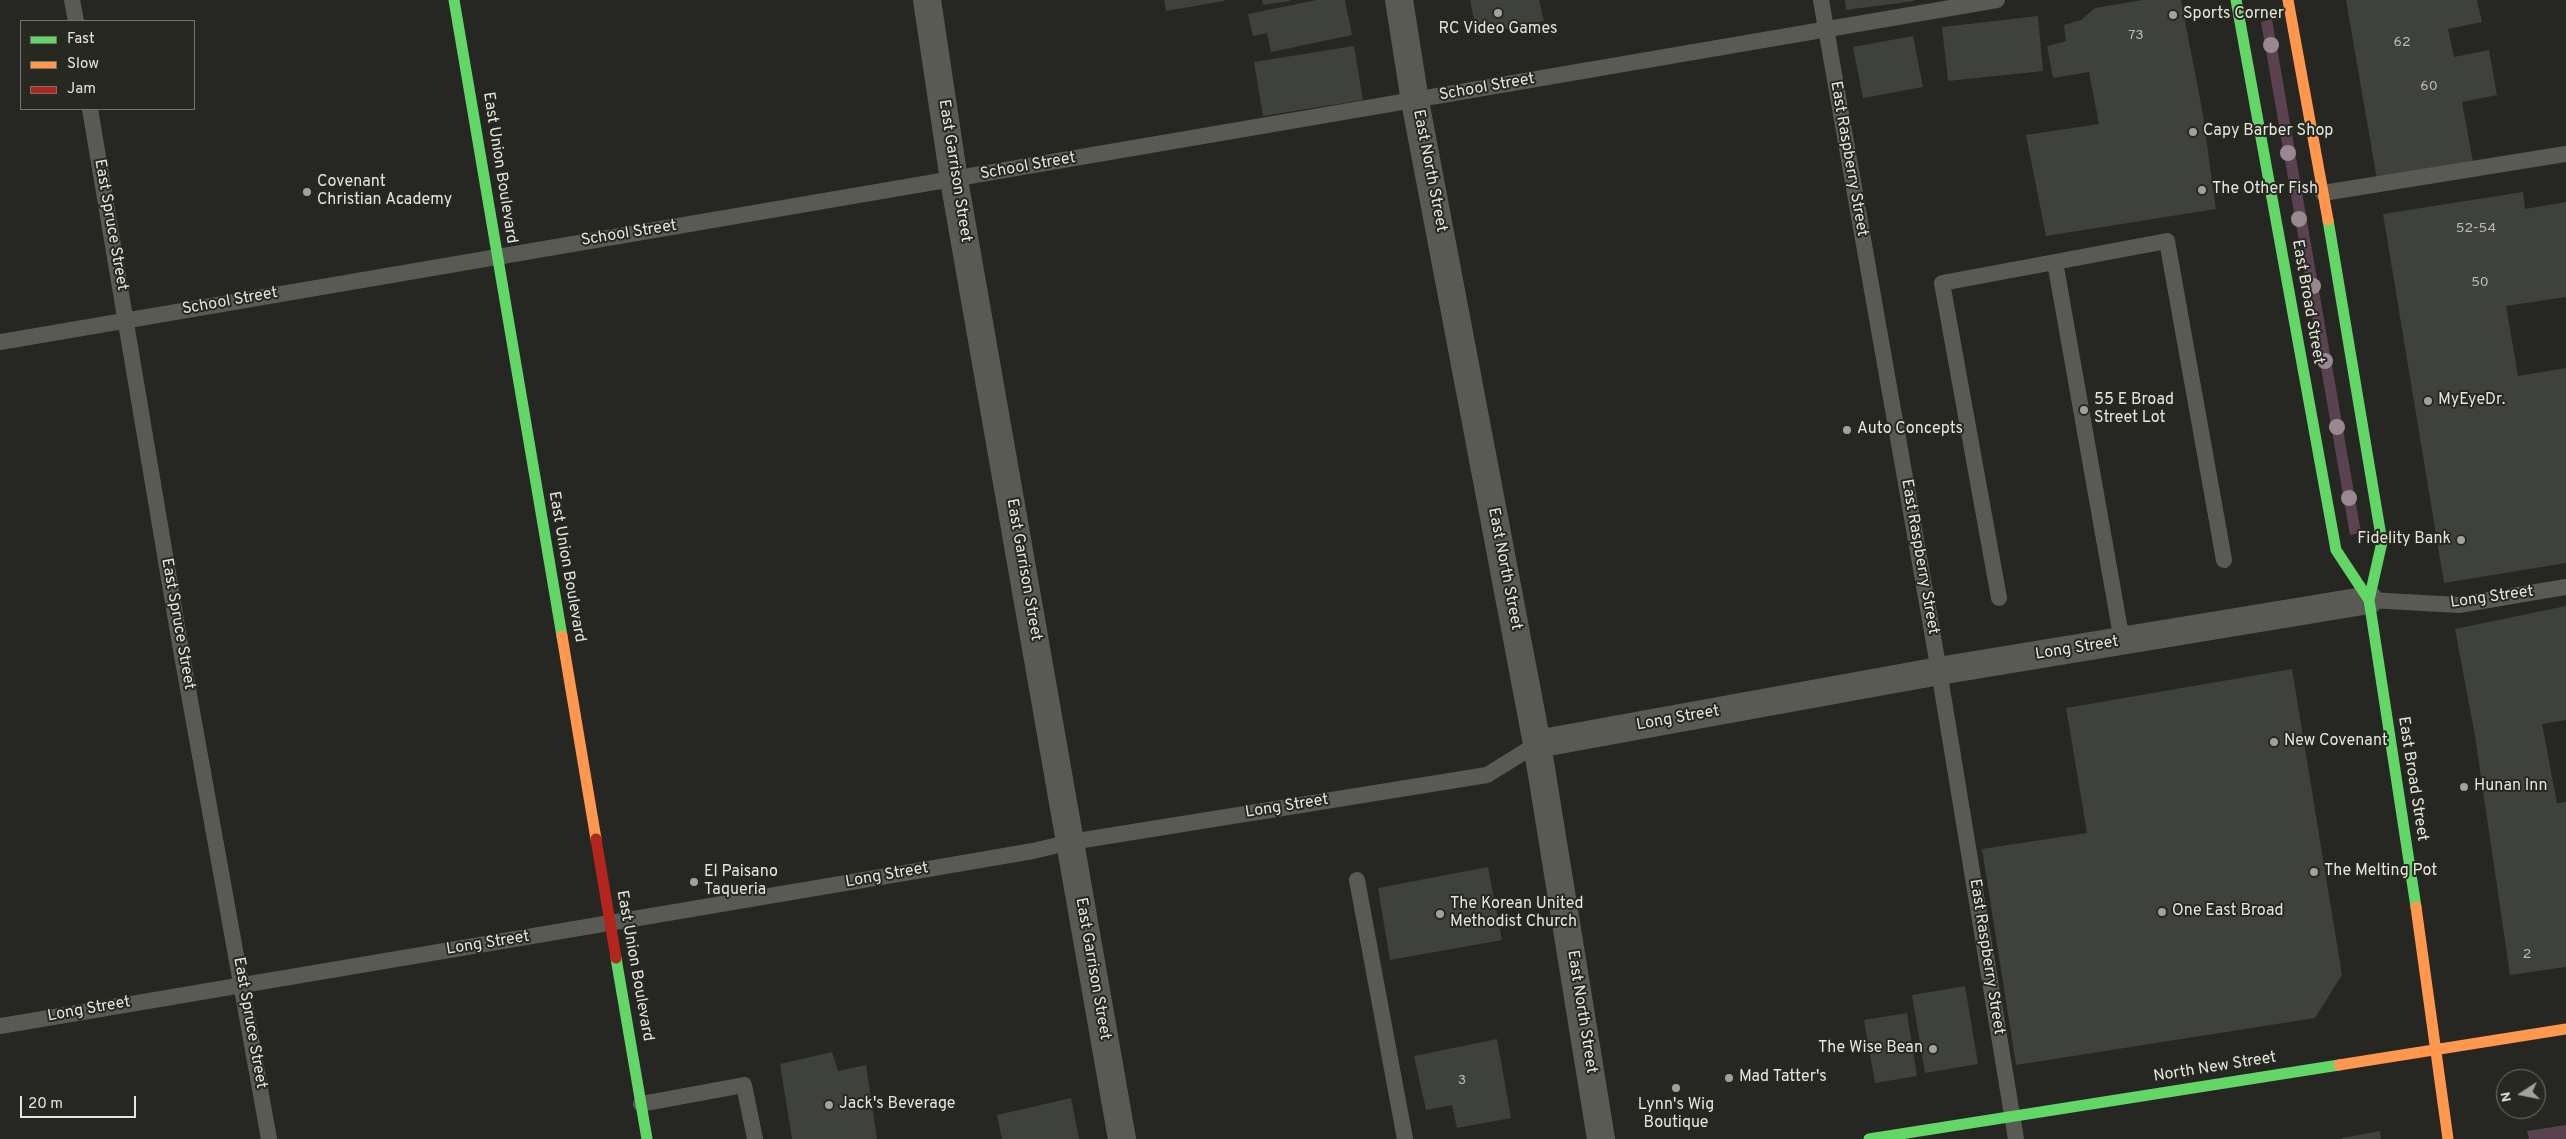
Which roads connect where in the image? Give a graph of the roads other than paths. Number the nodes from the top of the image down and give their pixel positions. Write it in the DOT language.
graph roads {
  1 [pos="72,0"];
  2 [pos="454,0"];
  3 [pos="927,0"];
  4 [pos="1399,0"];
  5 [pos="1821,0"];
  6 [pos="1997,0"];
  7 [pos="2236,0"];
  8 [pos="2288,0"];
  9 [pos="76,20"];
  10 [pos="1826,29"];
  11 [pos="1415,101"];
  12 [pos="90,110"];
  13 [pos="2566,154"];
  14 [pos="954,180"];
  15 [pos="2323,194"];
  16 [pos="497,256"];
  17 [pos="2055,262"];
  18 [pos="126,320"];
  19 [pos="0,342"];
  20 [pos="2224,560"];
  21 [pos="2566,587"];
  22 [pos="1999,598"];
  23 [pos="2369,600"];
  24 [pos="2122,641"];
  25 [pos="1938,671"];
  26 [pos="1537,744"];
  27 [pos="1071,842"];
  28 [pos="1357,880"];
  29 [pos="611,924"];
  30 [pos="242,983"];
  31 [pos="0,1026"];
  32 [pos="2566,1030"];
  33 [pos="2435,1052"];
  34 [pos="641,1104"];
  35 [pos="2012,1116"];
  36 [pos="269,1139"];
  37 [pos="647,1139"];
  38 [pos="755,1139"];
  39 [pos="1122,1139"];
  40 [pos="1405,1139"];
  41 [pos="1601,1139"];
  42 [pos="1869,1139"];
  43 [pos="2016,1139"];
  44 [pos="2448,1139"];
  1 -- 9 [label="lane"];
  2 -- 16 [label="main road, East Union Boulevard"];
  3 -- 14 [label="street, East Garrison Street"];
  4 -- 11 [label="street, East North Street"];
  5 -- 10 [label="lane, East Raspberry Street"];
  6 -- 10 [label="lane, School Street"];
  7 -- 23 [label="main road, East Broad Street"];
  8 -- 15 [label="main road, East Broad Street"];
  10 -- 11 [label="lane, School Street"];
  10 -- 25 [label="lane, East Raspberry Street"];
  11 -- 14 [label="lane, School Street"];
  11 -- 26 [label="street, East North Street"];
  12 -- 18 [label="lane, East Spruce Street"];
  13 -- 15 [label="lane"];
  14 -- 16 [label="lane, School Street"];
  14 -- 27 [label="street, East Garrison Street"];
  15 -- 23 [label="main road, East Broad Street"];
  16 -- 18 [label="lane, School Street"];
  16 -- 29 [label="main road, East Union Boulevard"];
  17 -- 20 [label="lane"];
  17 -- 22 [label="lane"];
  17 -- 24 [label="lane"];
  18 -- 19 [label="lane, School Street"];
  18 -- 30 [label="lane, East Spruce Street"];
  21 -- 23 [label="lane, Long Street"];
  23 -- 24 [label="street, Long Street"];
  23 -- 33 [label="main road, East Broad Street"];
  24 -- 25 [label="street, Long Street"];
  25 -- 26 [label="street, Long Street"];
  25 -- 35 [label="lane, East Raspberry Street"];
  26 -- 27 [label="lane, Long Street"];
  26 -- 41 [label="street, East North Street"];
  27 -- 29 [label="lane, Long Street"];
  27 -- 39 [label="street, East Garrison Street"];
  28 -- 40 [label="lane"];
  29 -- 30 [label="lane, Long Street"];
  29 -- 34 [label="main road, East Union Boulevard"];
  30 -- 31 [label="lane, Long Street"];
  30 -- 36 [label="lane, East Spruce Street"];
  32 -- 33 [label="main road, North New Street"];
  33 -- 35 [label="main road, North New Street"];
  33 -- 44 [label="main road, East Broad Street"];
  34 -- 37 [label="main road, East Union Boulevard"];
  34 -- 38 [label="lane"];
  35 -- 42 [label="main road, North New Street"];
  35 -- 43 [label="lane, East Raspberry Street"];
}
